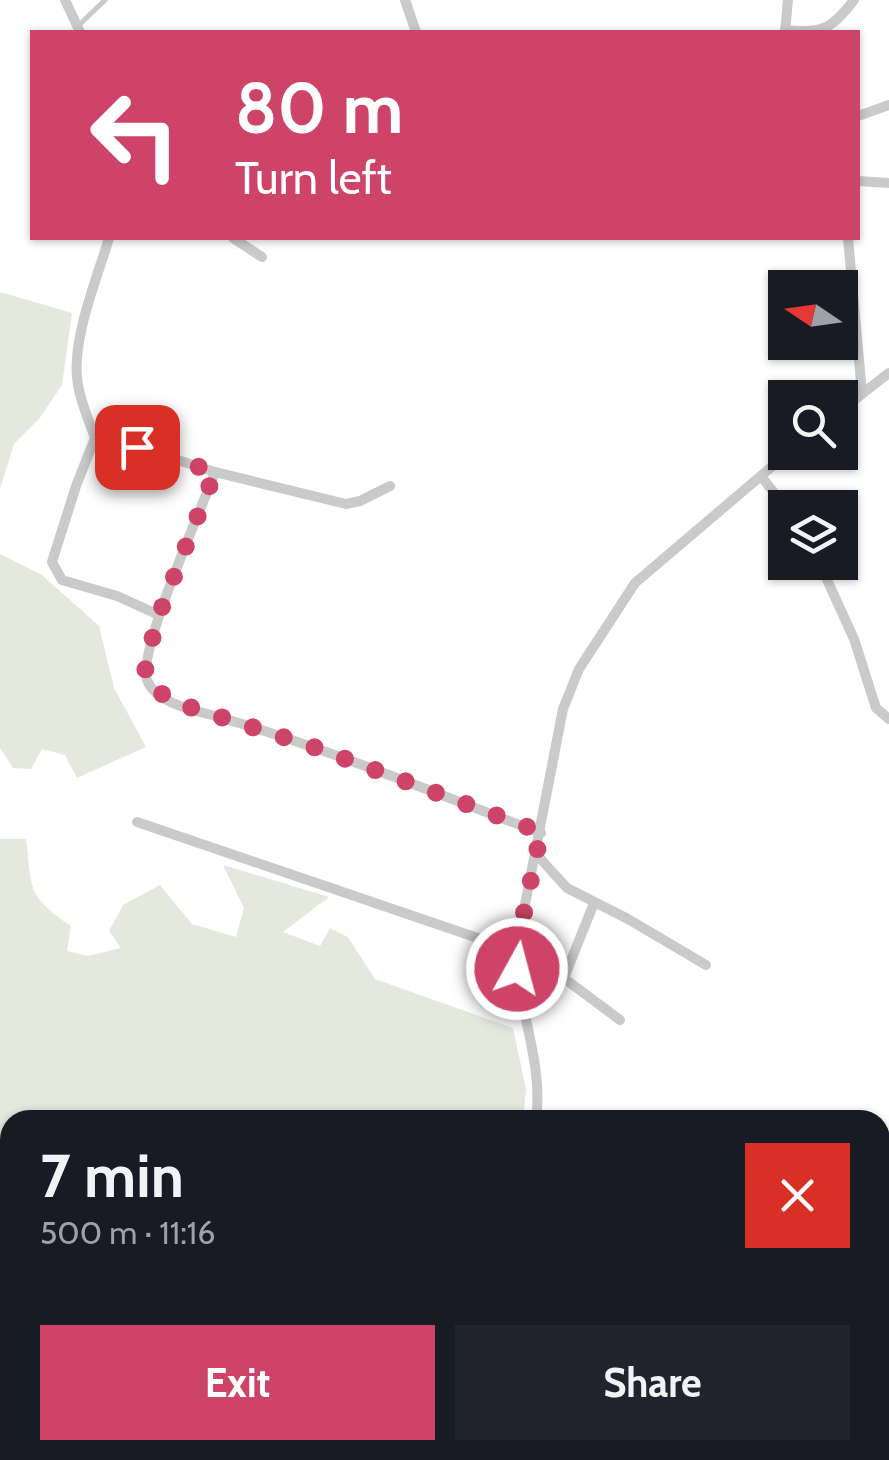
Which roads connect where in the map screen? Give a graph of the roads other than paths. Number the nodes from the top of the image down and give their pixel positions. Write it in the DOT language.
graph roads {
  1 [pos="65,0"];
  2 [pos="105,0"];
  3 [pos="406,0"];
  4 [pos="788,0"];
  5 [pos="854,0"];
  6 [pos="78,30"];
  7 [pos="415,30"];
  8 [pos="785,30"];
  9 [pos="821,30"];
  10 [pos="889,105"];
  11 [pos="860,115"];
  12 [pos="860,180"];
  13 [pos="889,183"];
  14 [pos="108,240"];
  15 [pos="236,240"];
  16 [pos="848,240"];
  17 [pos="262,257"];
  18 [pos="889,373"];
  19 [pos="862,392"];
  20 [pos="858,395"];
  21 [pos="95,438"];
  22 [pos="769,470"];
  23 [pos="215,472"];
  24 [pos="762,476"];
  25 [pos="390,486"];
  26 [pos="772,490"];
  27 [pos="827,580"];
  28 [pos="159,615"];
  29 [pos="889,719"];
  30 [pos="137,822"];
  31 [pos="541,832"];
  32 [pos="536,854"];
  33 [pos="594,902"];
  34 [pos="517,947"];
  35 [pos="706,966"];
  36 [pos="564,978"];
  37 [pos="620,1020"];
  38 [pos="536,1110"];
  1 -- 6 [label="street"];
  2 -- 6 [label="lane"];
  3 -- 7 [label="street"];
  4 -- 8 [label="street"];
  5 -- 9 [label="street"];
  10 -- 11 [label="street"];
  12 -- 13 [label="street"];
  14 -- 21 [label="street"];
  15 -- 17 [label="street"];
  16 -- 19 [label="street"];
  18 -- 19 [label="street"];
  19 -- 20 [label="street"];
  21 -- 23 [label="street"];
  21 -- 28 [label="street"];
  22 -- 24 [label="street"];
  23 -- 25 [label="street"];
  23 -- 28 [label="street"];
  24 -- 26 [label="street"];
  24 -- 31 [label="street"];
  27 -- 29 [label="street"];
  28 -- 31 [label="street"];
  30 -- 34 [label="street"];
  31 -- 32 [label="street"];
  32 -- 33 [label="street"];
  32 -- 34 [label="street"];
  33 -- 35 [label="street"];
  33 -- 36 [label="street"];
  34 -- 36 [label="street"];
  34 -- 38 [label="street"];
  36 -- 37 [label="street"];
}
